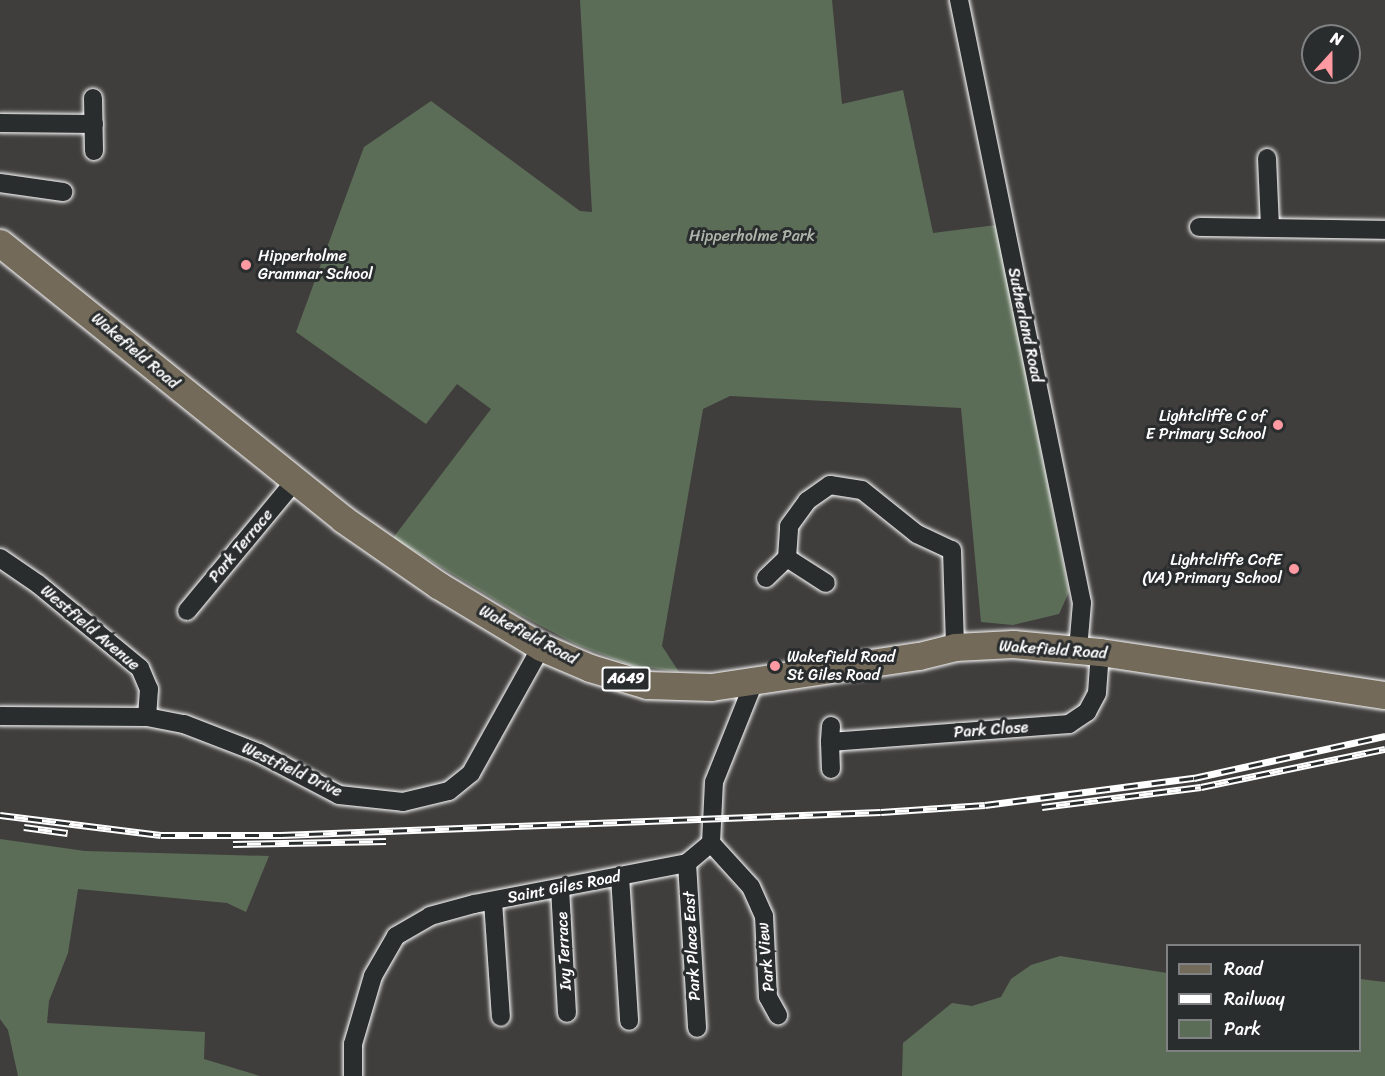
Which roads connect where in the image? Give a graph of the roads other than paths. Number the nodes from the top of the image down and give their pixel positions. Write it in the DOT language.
graph roads {
  1 [pos="959,0"];
  2 [pos="93,98"];
  3 [pos="0,123"];
  4 [pos="94,124"];
  5 [pos="94,151"];
  6 [pos="1268,158"];
  7 [pos="0,183"];
  8 [pos="63,192"];
  9 [pos="1199,227"];
  10 [pos="1270,228"];
  11 [pos="1385,230"];
  12 [pos="0,243"];
  13 [pos="294,482"];
  14 [pos="0,558"];
  15 [pos="786,558"];
  16 [pos="766,578"];
  17 [pos="826,584"];
  18 [pos="187,611"];
  19 [pos="541,647"];
  20 [pos="955,647"];
  21 [pos="1089,651"];
  22 [pos="754,682"];
  23 [pos="1385,695"];
  24 [pos="0,716"];
  25 [pos="147,717"];
  26 [pos="831,769"];
  27 [pos="711,843"];
  28 [pos="687,863"];
  29 [pos="620,876"];
  30 [pos="560,888"];
  31 [pos="493,901"];
  32 [pos="567,1013"];
  33 [pos="778,1016"];
  34 [pos="501,1017"];
  35 [pos="629,1021"];
  36 [pos="697,1028"];
  37 [pos="353,1076"];
  1 -- 21 [label="street, Sutherland Road"];
  2 -- 4 [label="street"];
  3 -- 4 [label="street"];
  4 -- 5 [label="street"];
  6 -- 10 [label="street"];
  7 -- 8 [label="street"];
  9 -- 10 [label="street"];
  10 -- 11 [label="street"];
  12 -- 13 [label="main road, Wakefield Road / A649"];
  13 -- 18 [label="street, Park Terrace"];
  13 -- 19 [label="main road, Wakefield Road / A649"];
  14 -- 25 [label="street, Westfield Avenue"];
  15 -- 16 [label="street"];
  15 -- 17 [label="street"];
  15 -- 20 [label="street"];
  19 -- 22 [label="main road, Wakefield Road / A649"];
  19 -- 25 [label="street, Westfield Drive"];
  20 -- 21 [label="main road, Wakefield Road / A649"];
  20 -- 22 [label="main road, Wakefield Road / A649"];
  21 -- 23 [label="main road, Wakefield Road / A649"];
  21 -- 26 [label="street, Park Close"];
  22 -- 27 [label="street"];
  24 -- 25 [label="street, Westfield Drive"];
  27 -- 28 [label="street, Saint Giles Road"];
  27 -- 33 [label="street, Park View"];
  28 -- 29 [label="street, Saint Giles Road"];
  28 -- 36 [label="street, Park Place East"];
  29 -- 30 [label="street, Saint Giles Road"];
  29 -- 35 [label="street"];
  30 -- 31 [label="street, Saint Giles Road"];
  30 -- 32 [label="street, Ivy Terrace"];
  31 -- 34 [label="street"];
  31 -- 37 [label="street, Saint Giles Road"];
}
